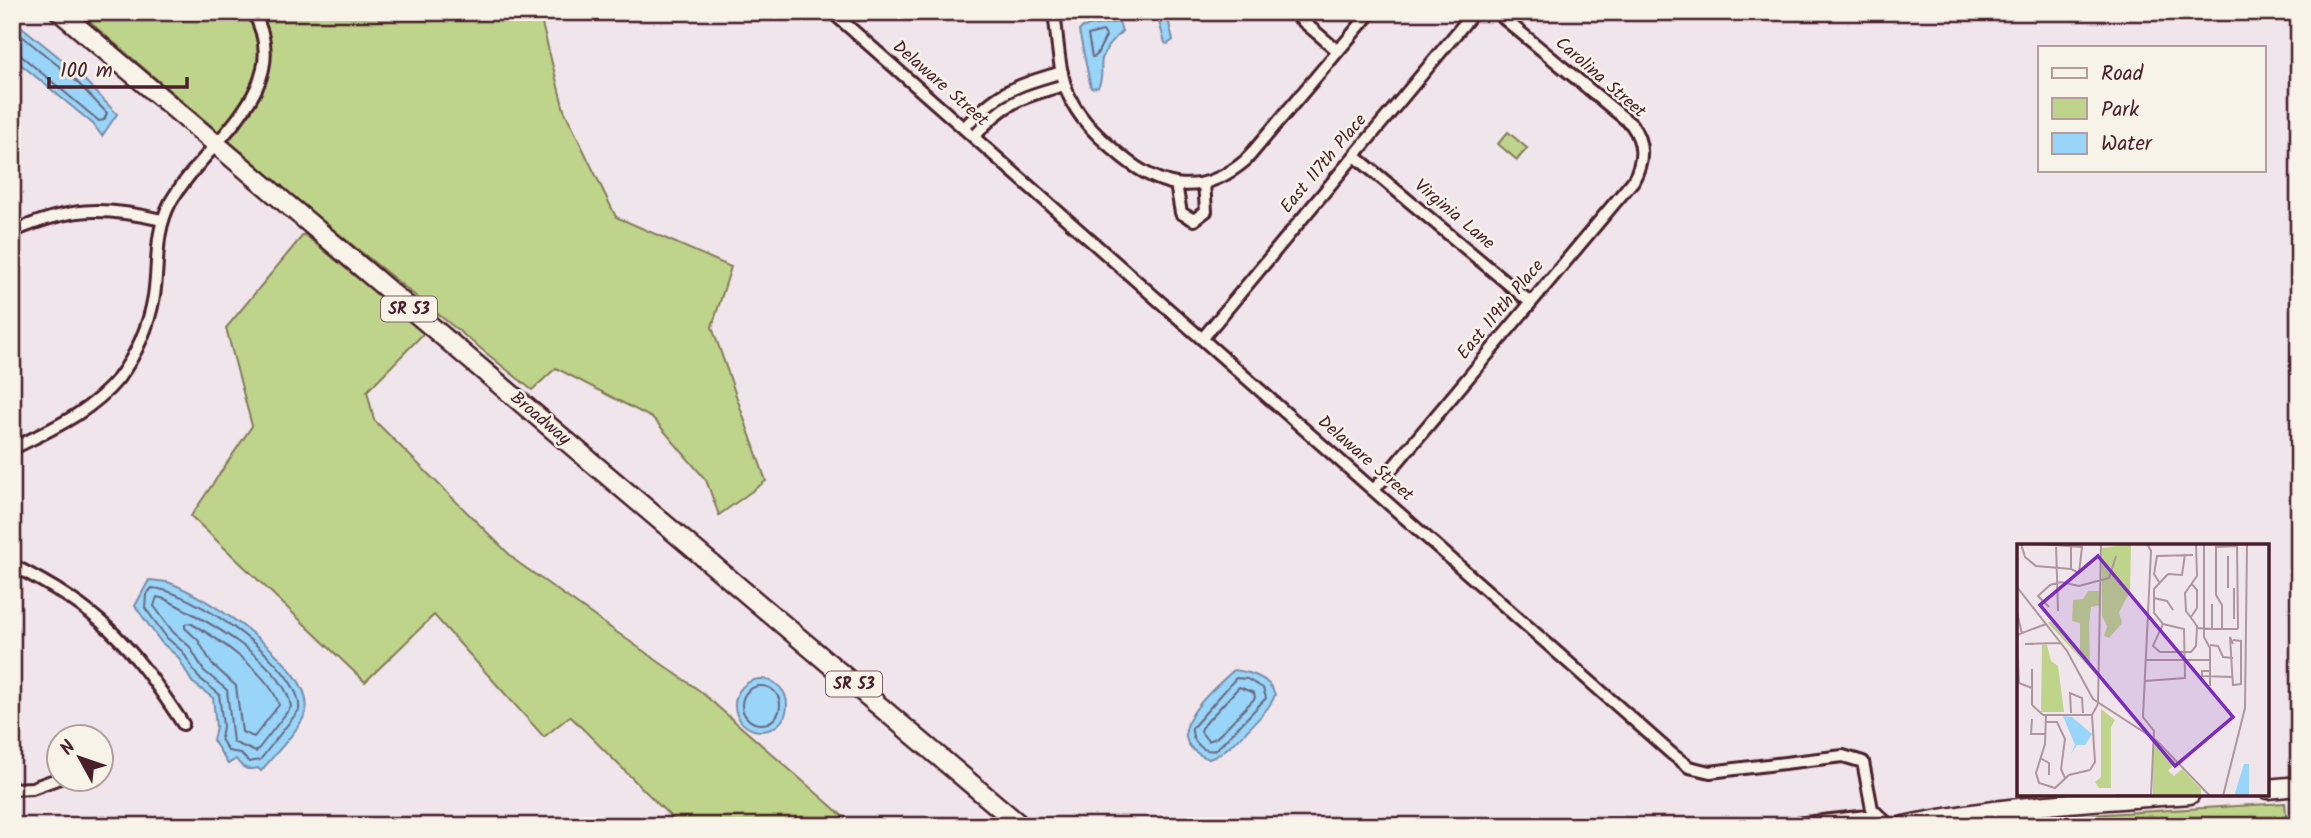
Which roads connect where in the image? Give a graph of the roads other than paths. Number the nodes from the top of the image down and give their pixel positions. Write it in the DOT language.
graph roads {
  1 [pos="60,12"];
  2 [pos="831,12"];
  3 [pos="1054,12"];
  4 [pos="1292,12"];
  5 [pos="1371,12"];
  6 [pos="1474,12"];
  7 [pos="1496,12"];
  8 [pos="254,14"];
  9 [pos="1338,51"];
  10 [pos="1062,72"];
  11 [pos="1065,85"];
  12 [pos="964,128"];
  13 [pos="974,137"];
  14 [pos="215,143"];
  15 [pos="1642,148"];
  16 [pos="1354,156"];
  17 [pos="1204,183"];
  18 [pos="1176,184"];
  19 [pos="162,220"];
  20 [pos="12,232"];
  21 [pos="1530,302"];
  22 [pos="1202,339"];
  23 [pos="12,449"];
  24 [pos="1374,490"];
  25 [pos="12,565"];
  26 [pos="183,724"];
  27 [pos="46,783"];
  28 [pos="2299,786"];
  29 [pos="12,789"];
  30 [pos="2269,789"];
  31 [pos="2164,796"];
  32 [pos="1876,815"];
  33 [pos="1020,826"];
  34 [pos="1778,826"];
  35 [pos="1890,826"];
  36 [pos="1904,826"];
  1 -- 14 [label="main road, Broadway / SR 53"];
  2 -- 12 [label="street, Delaware Street"];
  3 -- 10 [label="street"];
  4 -- 9 [label="street"];
  5 -- 9 [label="street"];
  6 -- 16 [label="street, East 117th Place"];
  7 -- 15 [label="street, Carolina Street"];
  8 -- 14 [label="street"];
  9 -- 17 [label="street"];
  10 -- 11 [label="street"];
  10 -- 12 [label="street"];
  11 -- 13 [label="street"];
  11 -- 18 [label="street"];
  12 -- 13 [label="street, Delaware Street"];
  13 -- 22 [label="street, Delaware Street"];
  14 -- 19 [label="street"];
  14 -- 33 [label="main road, Broadway / SR 53"];
  15 -- 21 [label="street, East 119th Place"];
  16 -- 21 [label="street, Virginia Lane"];
  16 -- 22 [label="street, East 117th Place"];
  17 -- 18 [label="street"];
  17 -- 18 [label="street"];
  19 -- 20 [label="street"];
  19 -- 23 [label="street"];
  21 -- 24 [label="street, East 119th Place"];
  22 -- 24 [label="street, Delaware Street"];
  24 -- 32 [label="street, Delaware Street"];
  25 -- 26 [label="street"];
  27 -- 29 [label="street"];
  28 -- 30 [label="main road"];
  31 -- 36 [label="main road"];
  32 -- 34 [label="street"];
  32 -- 35 [label="street"];
}
